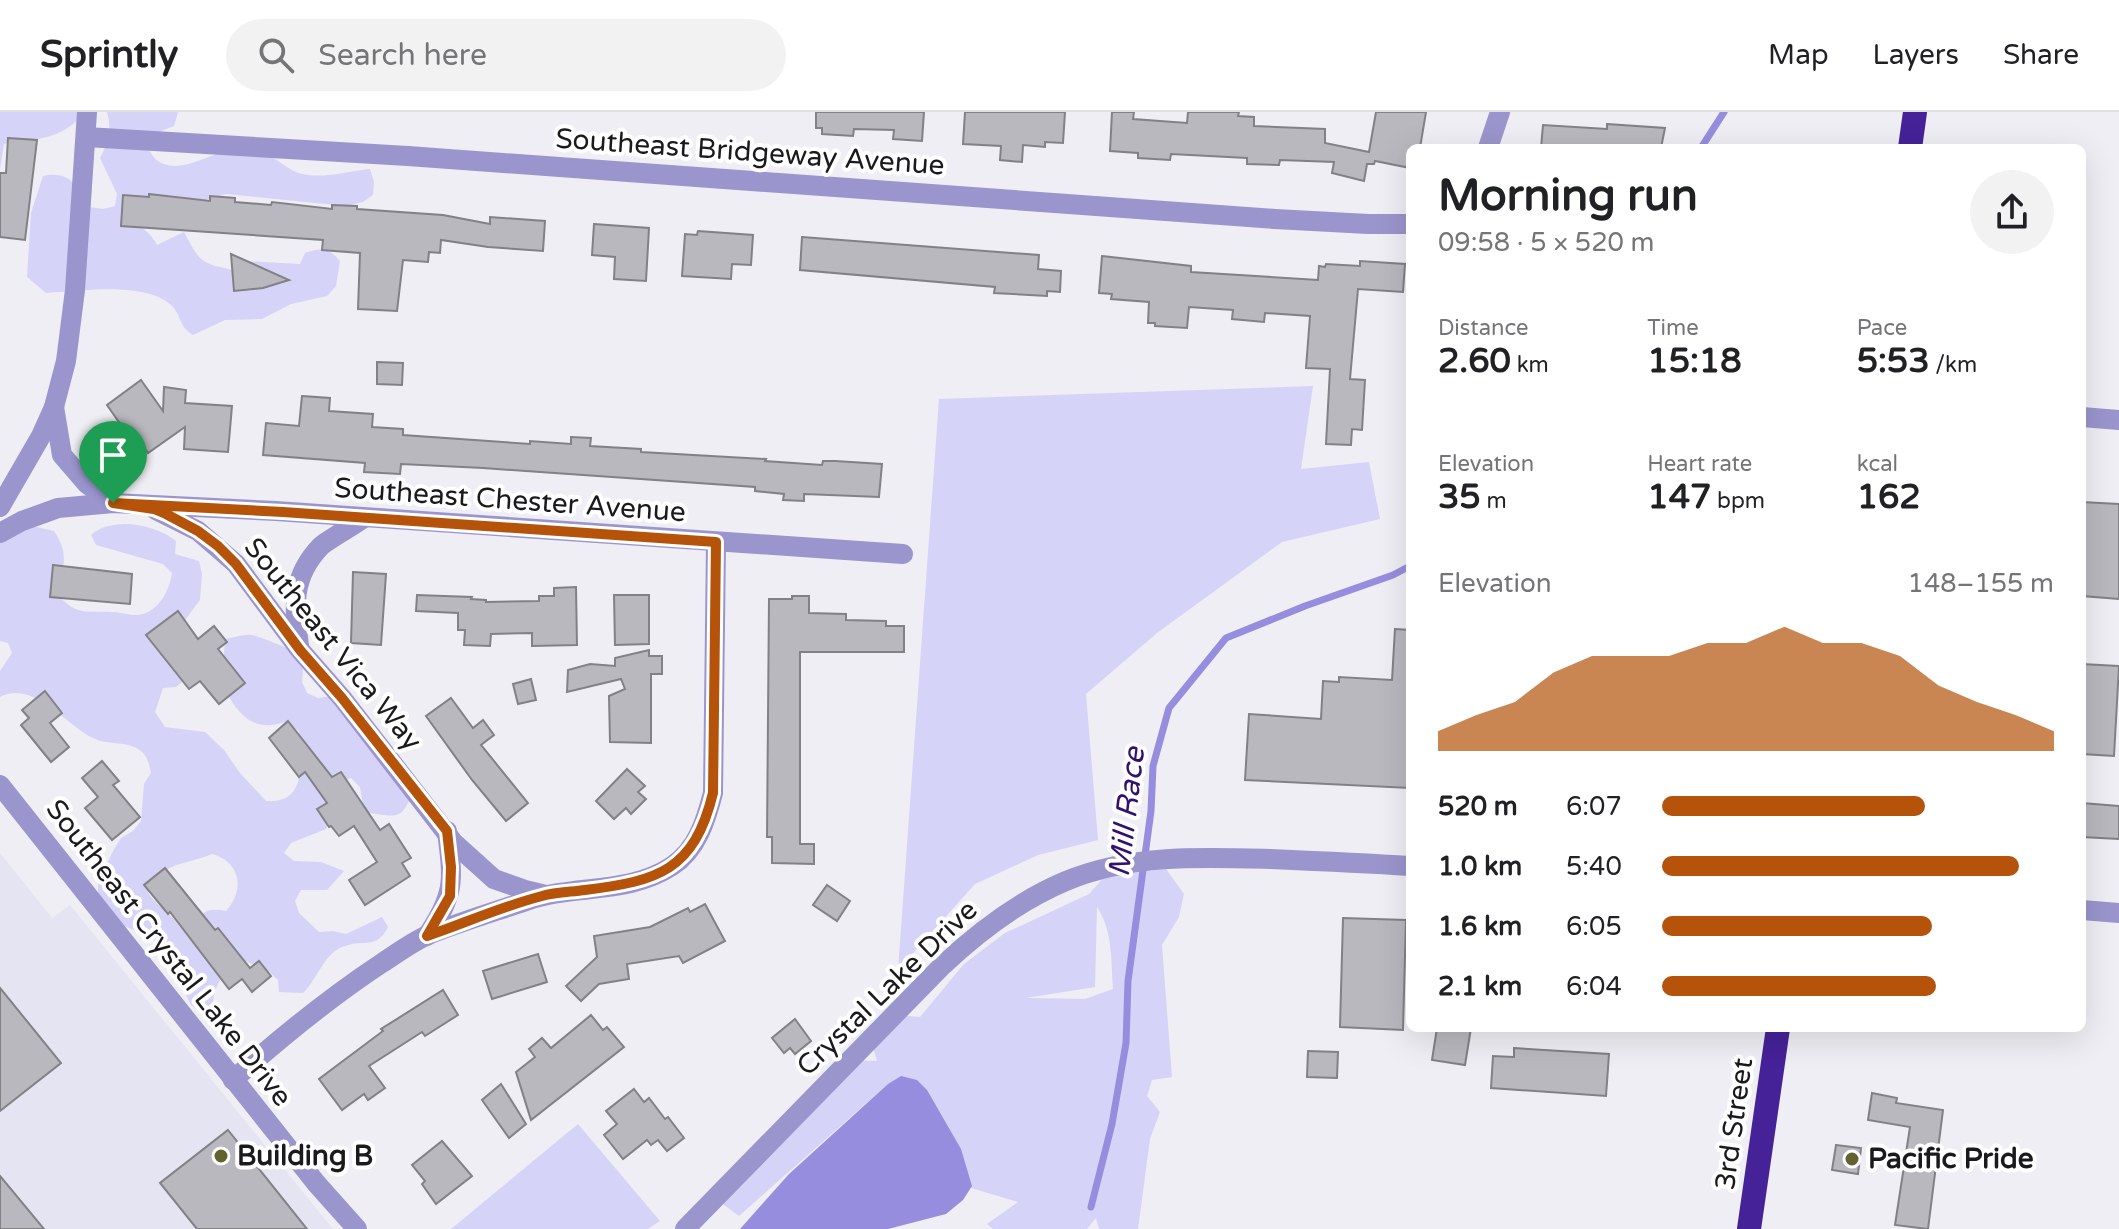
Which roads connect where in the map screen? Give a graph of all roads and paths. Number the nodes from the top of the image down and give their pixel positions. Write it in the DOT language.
graph roads {
  1 [pos="87,112"];
  2 [pos="1500,112"];
  3 [pos="1915,112"];
  4 [pos="86,137"];
  5 [pos="1489,144"];
  6 [pos="1911,144"];
  7 [pos="1406,224"];
  8 [pos="54,407"];
  9 [pos="2086,417"];
  10 [pos="2119,420"];
  11 [pos="113,503"];
  12 [pos="0,507"];
  13 [pos="364,518"];
  14 [pos="0,533"];
  15 [pos="716,542"];
  16 [pos="903,554"];
  17 [pos="300,650"];
  18 [pos="0,785"];
  19 [pos="447,831"];
  20 [pos="1406,866"];
  21 [pos="546,895"];
  22 [pos="2086,910"];
  23 [pos="2119,913"];
  24 [pos="427,936"];
  25 [pos="1777,1032"];
  26 [pos="233,1080"];
  27 [pos="357,1229"];
  28 [pos="685,1229"];
  29 [pos="1749,1229"];
  1 -- 4 [label="street"];
  2 -- 5 [label="street"];
  3 -- 6 [label="highway"];
  4 -- 7 [label="street, Southeast Bridgeway Avenue"];
  4 -- 8 [label="street"];
  8 -- 11 [label="street"];
  8 -- 12 [label="street"];
  9 -- 10 [label="street"];
  11 -- 13 [label="street, Southeast Chester Avenue"];
  11 -- 14 [label="street, Southeast Chester Avenue"];
  11 -- 17 [label="street, Southeast Vica Way"];
  13 -- 15 [label="street, Southeast Chester Avenue"];
  13 -- 17 [label="street"];
  15 -- 16 [label="street, Southeast Chester Avenue"];
  15 -- 21 [label="street"];
  17 -- 19 [label="street, Southeast Vica Way"];
  18 -- 26 [label="street, Southeast Crystal Lake Drive"];
  19 -- 21 [label="street, Southeast Vica Way"];
  19 -- 24 [label="street"];
  20 -- 28 [label="street, Crystal Lake Drive"];
  21 -- 24 [label="street"];
  22 -- 23 [label="street"];
  24 -- 26 [label="street"];
  25 -- 29 [label="highway, 3rd Street"];
  26 -- 27 [label="street, Southeast Crystal Lake Drive"];
}
